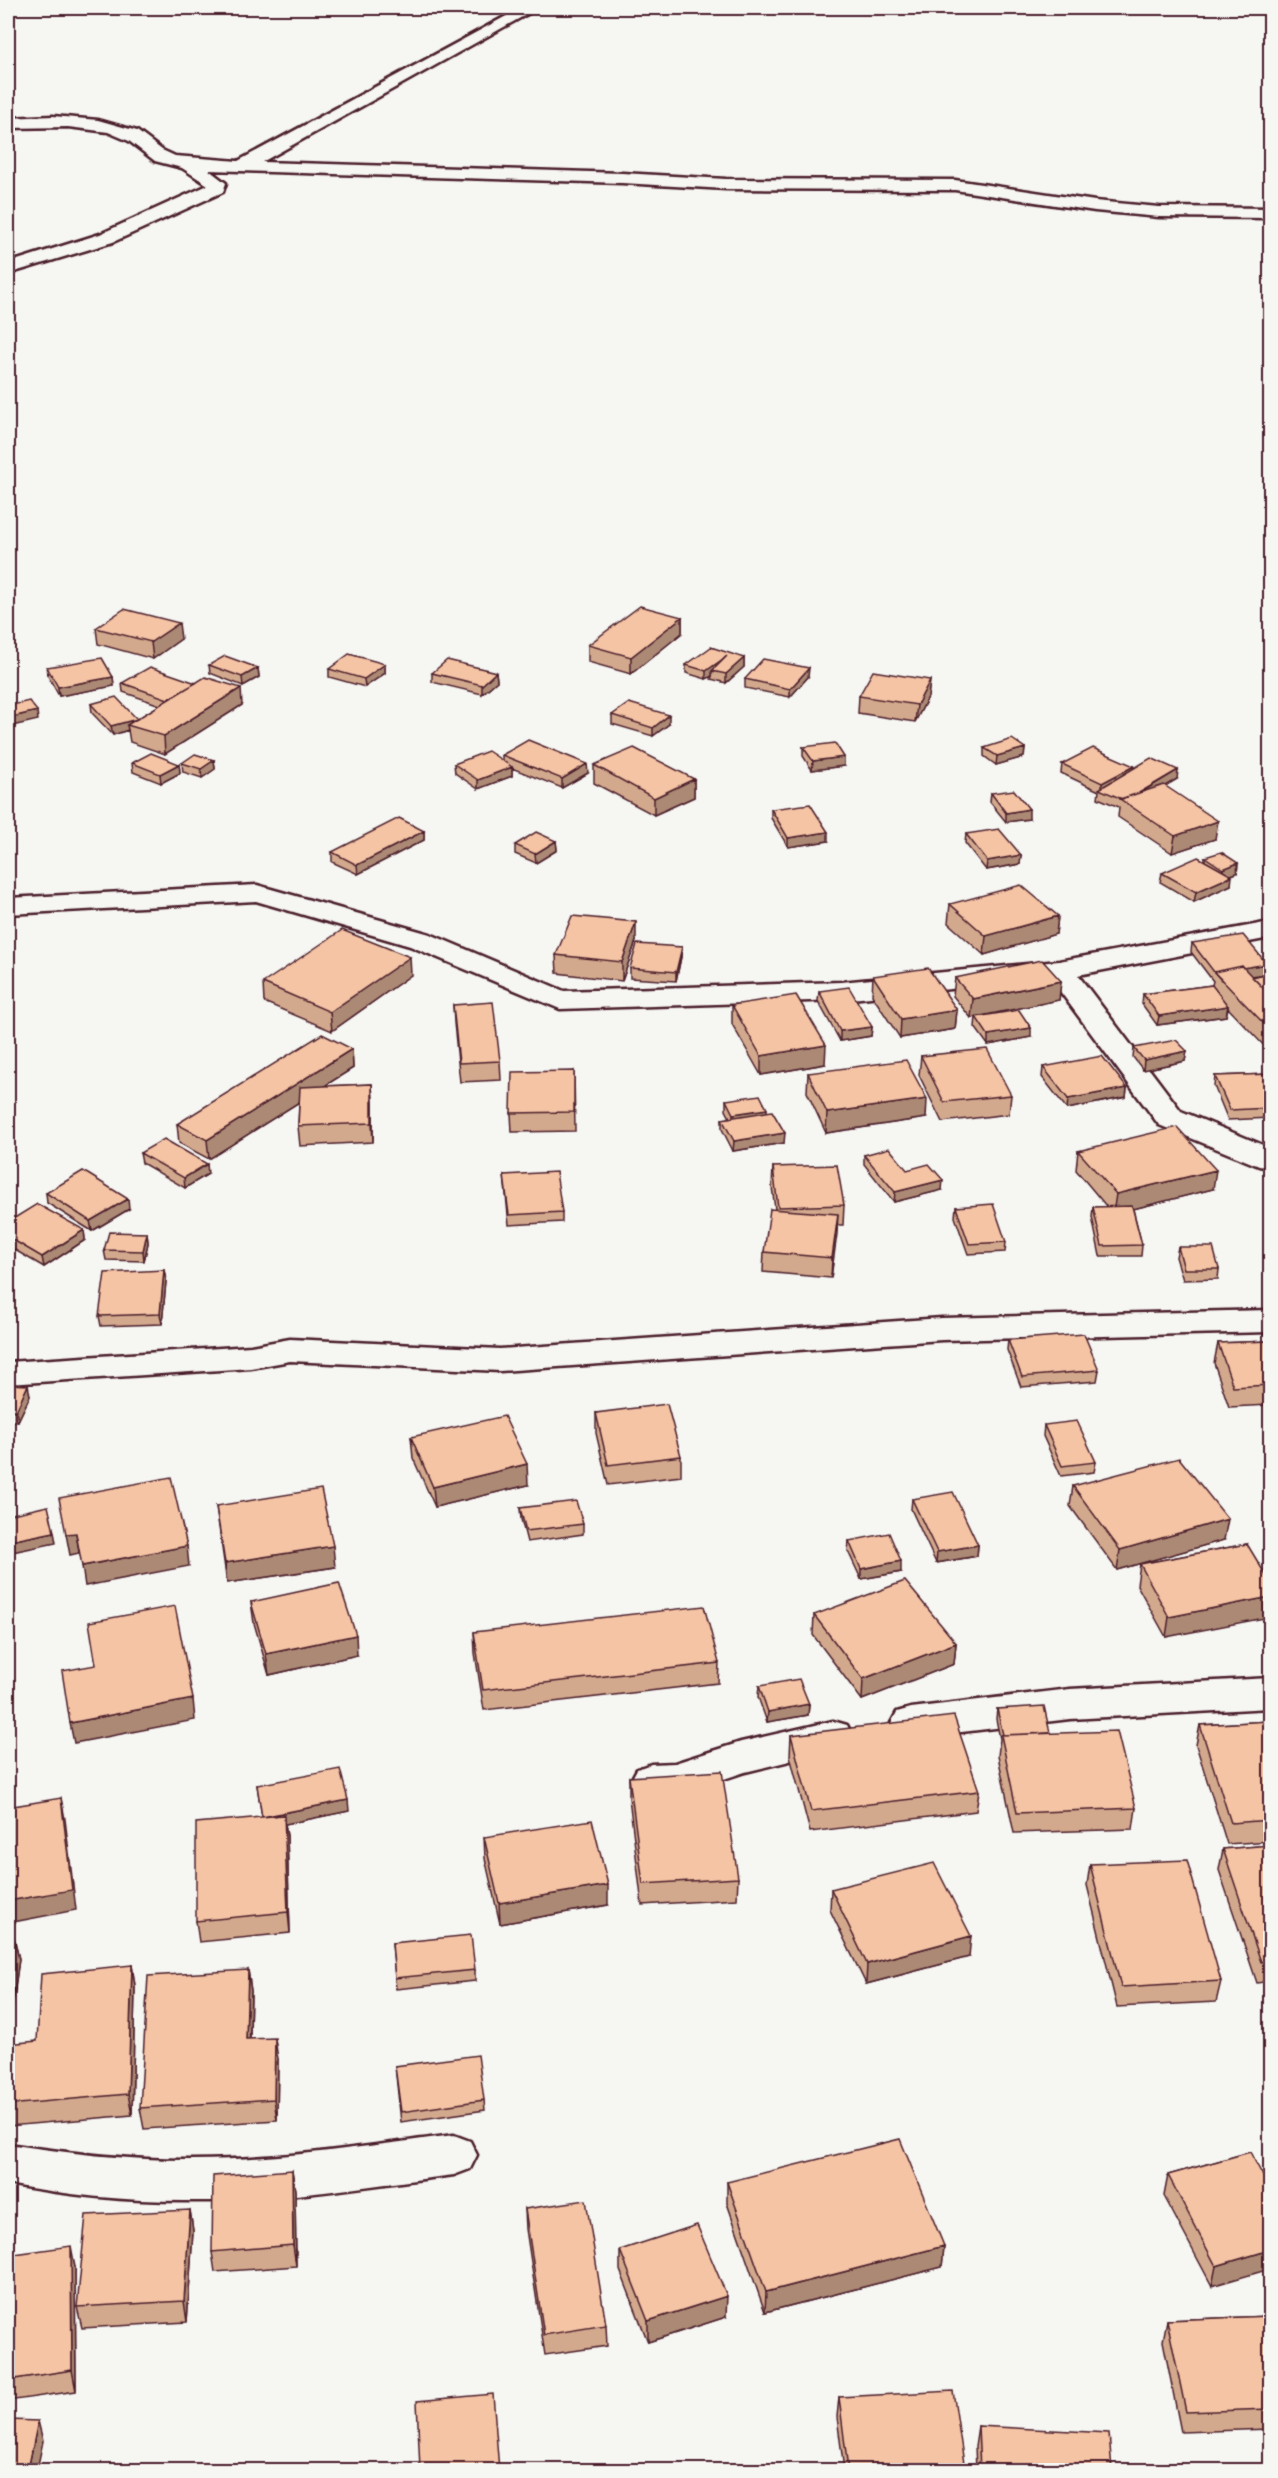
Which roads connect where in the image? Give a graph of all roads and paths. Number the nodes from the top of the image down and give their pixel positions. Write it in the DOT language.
graph roads {
  1 [pos="531,8"];
  2 [pos="8,123"];
  3 [pos="186,163"];
  4 [pos="243,165"];
  5 [pos="1270,213"];
  6 [pos="8,269"];
  7 [pos="8,906"];
  8 [pos="1270,930"];
  9 [pos="1059,970"];
  10 [pos="1270,1159"];
  11 [pos="1270,1321"];
  12 [pos="8,1373"];
  13 [pos="1270,1693"];
  14 [pos="642,1780"];
  15 [pos="454,2155"];
  16 [pos="8,2164"];
  1 -- 4 [label="street"];
  2 -- 3 [label="street"];
  3 -- 4 [label="street"];
  3 -- 6 [label="street"];
  4 -- 5 [label="street"];
  7 -- 9 [label="street"];
  8 -- 9 [label="street"];
  9 -- 10 [label="street"];
  11 -- 12 [label="street"];
  13 -- 14 [label="street"];
  15 -- 16 [label="street"];
}
